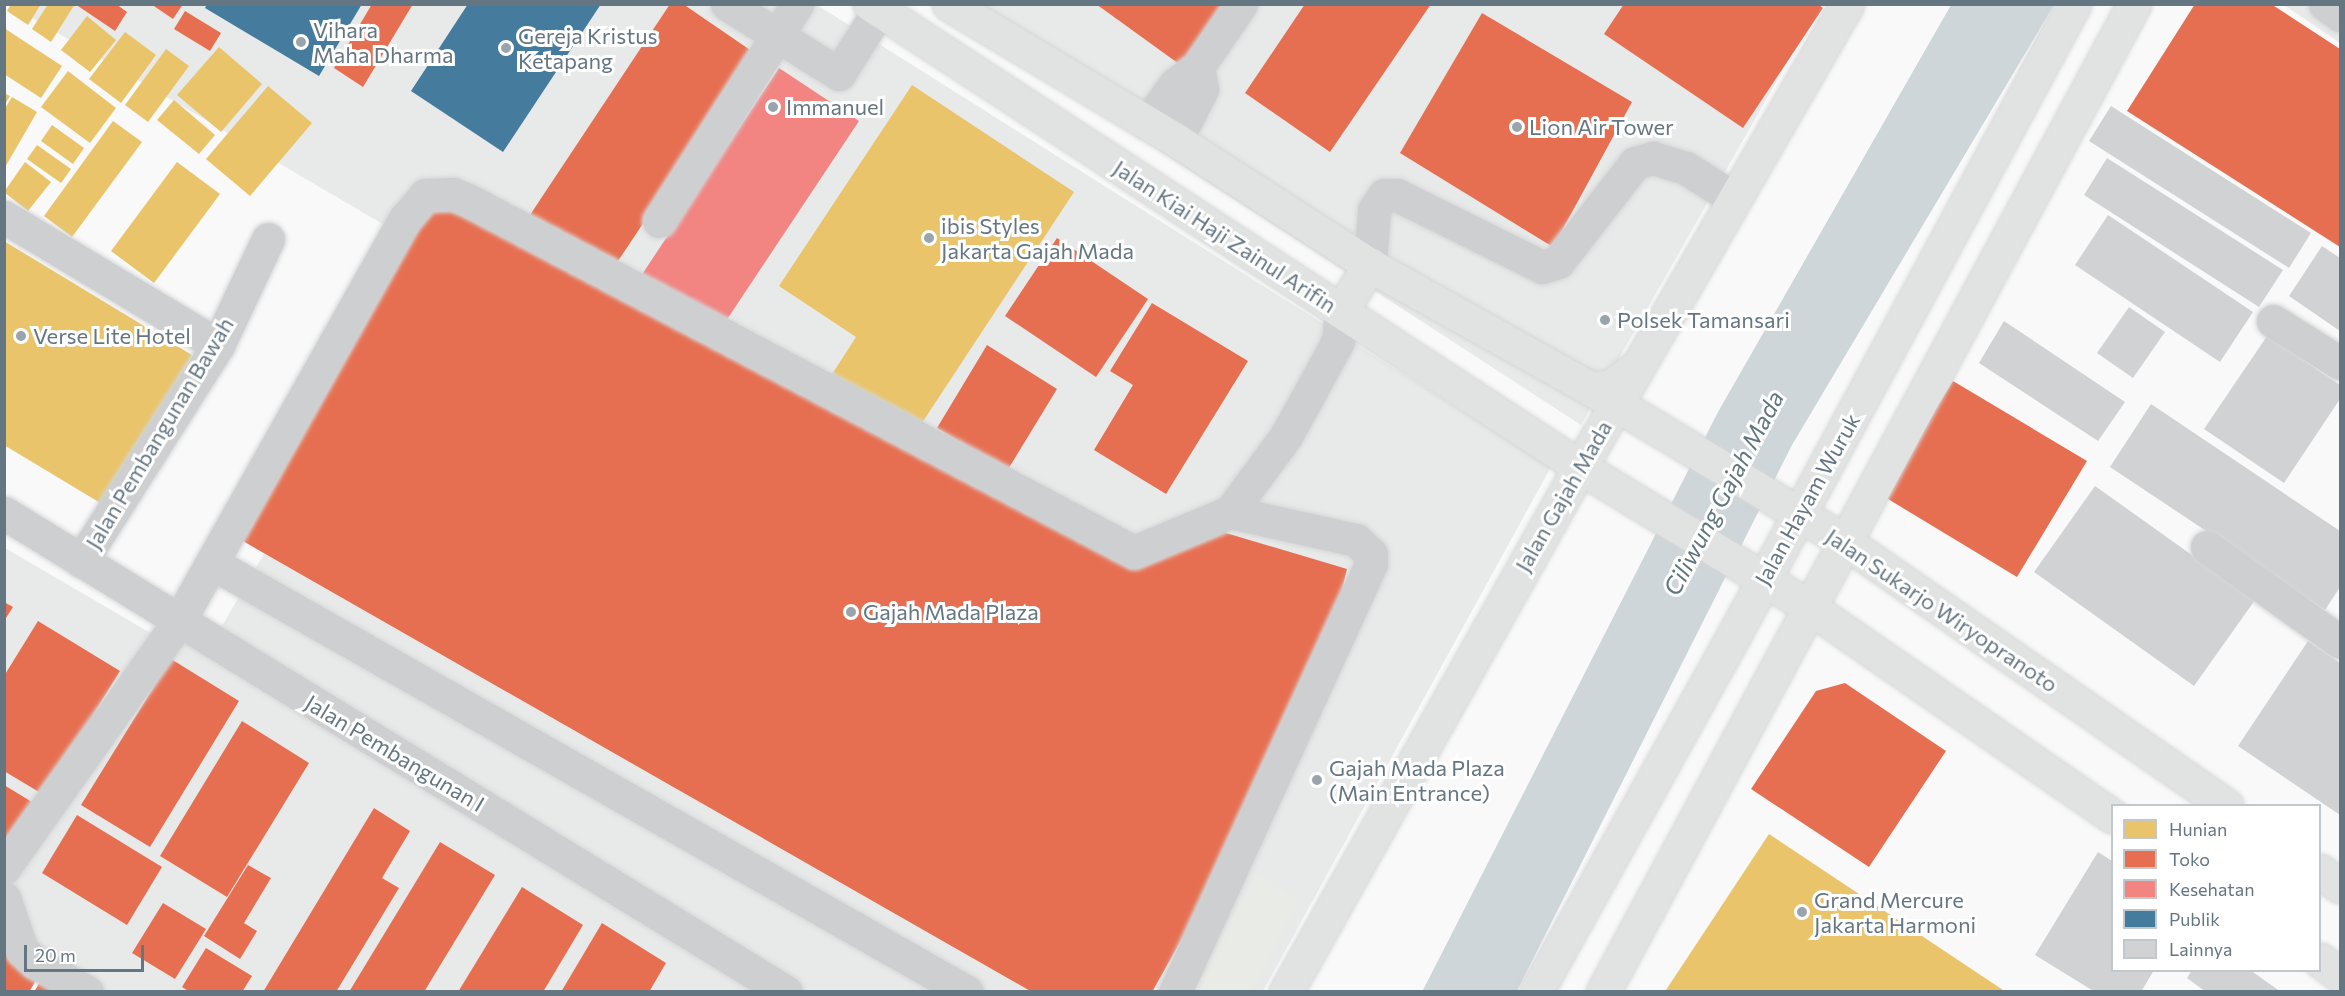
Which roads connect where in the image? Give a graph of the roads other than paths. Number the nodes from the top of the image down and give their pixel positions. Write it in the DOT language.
graph roads {
  1 [pos="727,4"];
  2 [pos="797,4"];
  3 [pos="949,4"];
  4 [pos="1241,4"];
  5 [pos="1847,4"];
  6 [pos="2074,4"];
  7 [pos="2134,4"];
  8 [pos="2325,4"];
  9 [pos="875,7"];
  10 [pos="2340,15"];
  11 [pos="777,35"];
  12 [pos="1198,67"];
  13 [pos="1147,123"];
  14 [pos="1176,140"];
  15 [pos="1733,198"];
  16 [pos="4,217"];
  17 [pos="659,221"];
  18 [pos="268,239"];
  19 [pos="1370,264"];
  20 [pos="1341,310"];
  21 [pos="2273,321"];
  22 [pos="218,345"];
  23 [pos="2340,363"];
  24 [pos="1603,396"];
  25 [pos="1580,467"];
  26 [pos="1787,506"];
  27 [pos="1230,512"];
  28 [pos="4,513"];
  29 [pos="1844,541"];
  30 [pos="2206,547"];
  31 [pos="81,561"];
  32 [pos="212,563"];
  33 [pos="1752,572"];
  34 [pos="1809,607"];
  35 [pos="179,621"];
  36 [pos="2340,642"];
  37 [pos="2223,804"];
  38 [pos="2111,815"];
  39 [pos="4,868"];
  40 [pos="2321,872"];
  41 [pos="2340,885"];
  42 [pos="4,898"];
  43 [pos="2321,961"];
  44 [pos="2340,975"];
  45 [pos="87,992"];
  46 [pos="786,992"];
  47 [pos="967,992"];
  48 [pos="1175,992"];
  49 [pos="1286,992"];
  50 [pos="1536,992"];
  51 [pos="1603,992"];
  1 -- 11 [label="street"];
  2 -- 11 [label="street"];
  3 -- 13 [label="main road"];
  4 -- 12 [label="street"];
  5 -- 15 [label="main road, Jalan Gajah Mada"];
  6 -- 26 [label="main road, Jalan Hayam Wuruk"];
  7 -- 29 [label="main road"];
  8 -- 10 [label="street"];
  9 -- 11 [label="street"];
  9 -- 20 [label="main road, Jalan Kiai Haji Zainul Arifin"];
  11 -- 17 [label="street"];
  12 -- 13 [label="street"];
  12 -- 14 [label="street"];
  13 -- 14 [label="main road"];
  14 -- 19 [label="main road"];
  15 -- 19 [label="street"];
  15 -- 24 [label="main road, Jalan Gajah Mada"];
  16 -- 22 [label="street"];
  18 -- 22 [label="street, Jalan Pembangunan Bawah"];
  19 -- 20 [label="main road"];
  19 -- 24 [label="main road"];
  20 -- 25 [label="main road, Jalan Kiai Haji Zainul Arifin"];
  20 -- 27 [label="street"];
  21 -- 23 [label="street"];
  22 -- 31 [label="street, Jalan Pembangunan Bawah"];
  24 -- 25 [label="main road, Jalan Gajah Mada"];
  24 -- 26 [label="main road, Jalan Sukarjo Wiryopranoto"];
  25 -- 33 [label="main road"];
  25 -- 49 [label="main road, Jalan Gajah Mada"];
  26 -- 29 [label="main road, Jalan Sukarjo Wiryopranoto"];
  26 -- 33 [label="main road, Jalan Hayam Wuruk"];
  27 -- 32 [label="street"];
  27 -- 48 [label="street"];
  28 -- 31 [label="street, Jalan Pembangunan I"];
  29 -- 34 [label="main road"];
  29 -- 37 [label="main road, Jalan Sukarjo Wiryopranoto"];
  30 -- 36 [label="street"];
  31 -- 35 [label="street, Jalan Pembangunan I"];
  32 -- 35 [label="street"];
  32 -- 47 [label="street"];
  33 -- 34 [label="main road"];
  33 -- 50 [label="main road, Jalan Hayam Wuruk"];
  34 -- 38 [label="main road"];
  34 -- 51 [label="main road"];
  35 -- 39 [label="street"];
  35 -- 46 [label="street, Jalan Pembangunan I"];
  40 -- 41 [label="main road"];
  42 -- 45 [label="street"];
  43 -- 44 [label="main road"];
}
